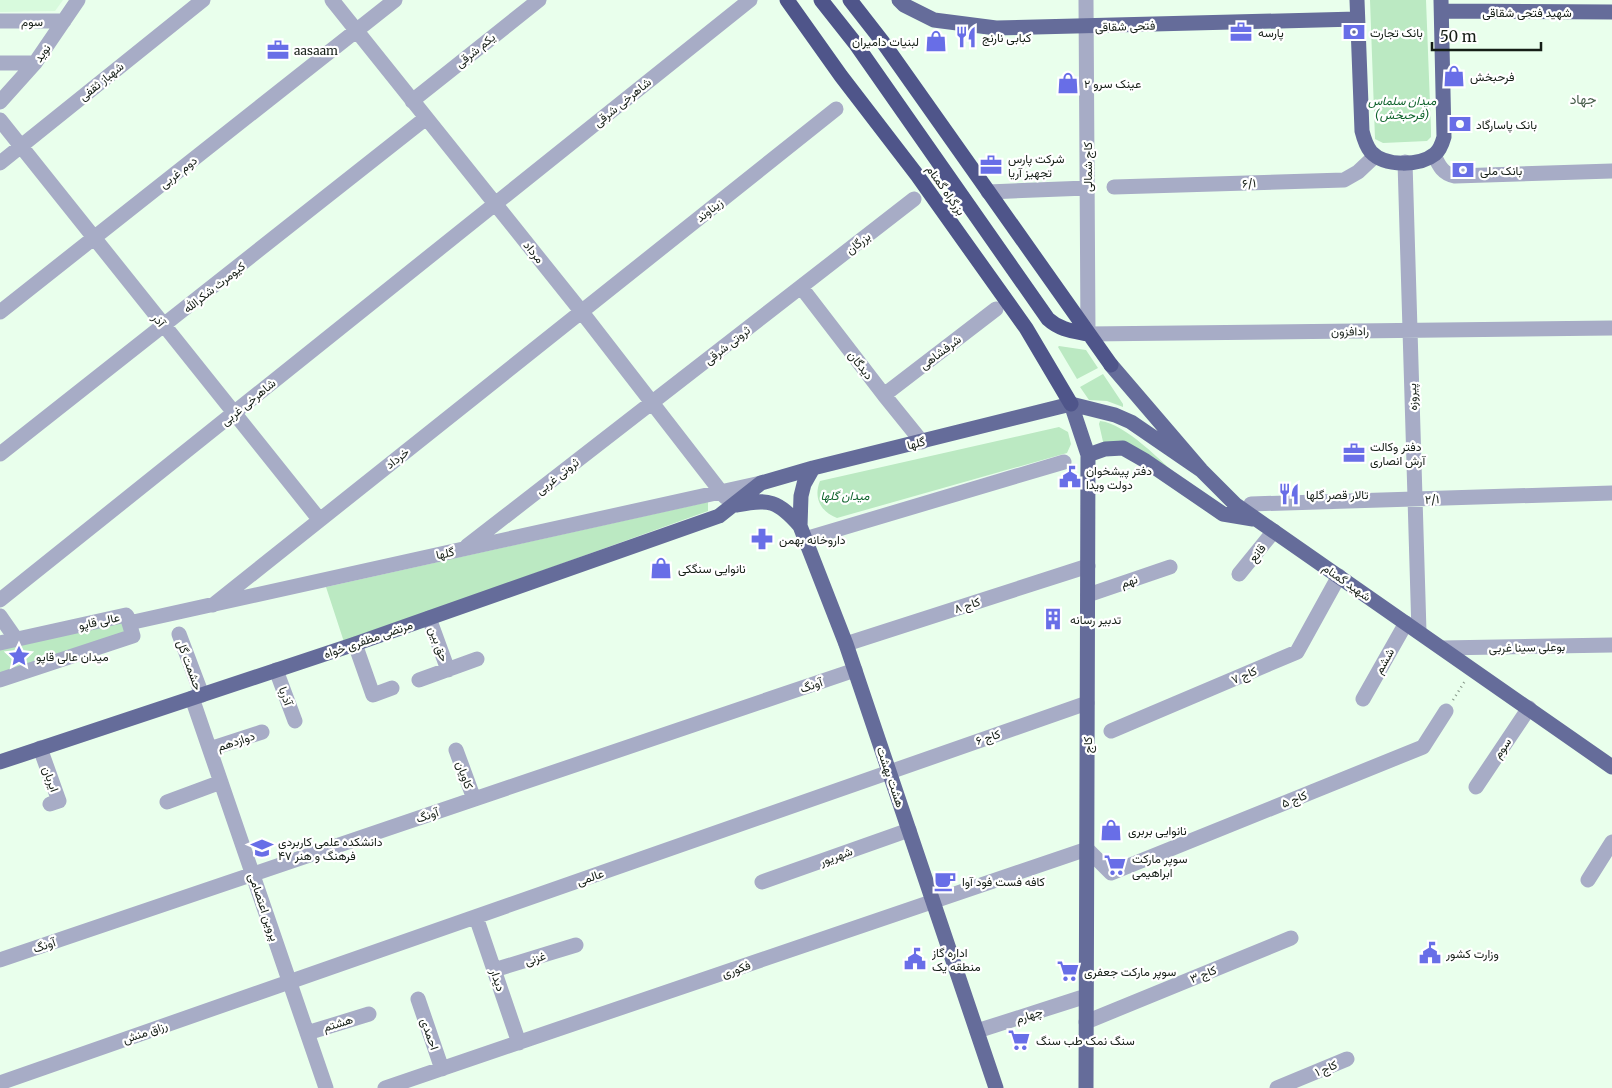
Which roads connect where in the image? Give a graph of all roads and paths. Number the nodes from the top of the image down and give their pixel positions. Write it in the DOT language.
graph roads {
  1 [pos="78,0"];
  2 [pos="202,0"];
  3 [pos="332,0"];
  4 [pos="395,0"];
  5 [pos="538,0"];
  6 [pos="750,0"];
  7 [pos="787,0"];
  8 [pos="821,0"];
  9 [pos="850,0"];
  10 [pos="899,0"];
  11 [pos="1086,0"];
  12 [pos="1357,0"];
  13 [pos="1441,6"];
  14 [pos="1612,12"];
  15 [pos="1357,19"];
  16 [pos="0,21"];
  17 [pos="64,21"];
  18 [pos="1086,27"];
  19 [pos="357,31"];
  20 [pos="0,63"];
  21 [pos="35,63"];
  22 [pos="412,100"];
  23 [pos="0,102"];
  24 [pos="836,108"];
  25 [pos="426,118"];
  26 [pos="0,120"];
  27 [pos="21,146"];
  28 [pos="1434,155"];
  29 [pos="1375,156"];
  30 [pos="1405,162"];
  31 [pos="0,163"];
  32 [pos="1612,171"];
  33 [pos="1114,187"];
  34 [pos="1087,188"];
  35 [pos="988,192"];
  36 [pos="914,199"];
  37 [pos="495,204"];
  38 [pos="94,238"];
  39 [pos="801,287"];
  40 [pos="996,310"];
  41 [pos="581,311"];
  42 [pos="0,312"];
  43 [pos="164,326"];
  44 [pos="1612,328"];
  45 [pos="1410,330"];
  46 [pos="1088,334"];
  47 [pos="1111,365"];
  48 [pos="884,395"];
  49 [pos="653,402"];
  50 [pos="1071,404"];
  51 [pos="234,413"];
  52 [pos="922,442"];
  53 [pos="0,454"];
  54 [pos="1088,455"];
  55 [pos="1064,462"];
  56 [pos="813,468"];
  57 [pos="1201,470"];
  58 [pos="761,483"];
  59 [pos="720,491"];
  60 [pos="1612,493"];
  61 [pos="1415,499"];
  62 [pos="1251,504"];
  63 [pos="733,506"];
  64 [pos="319,519"];
  65 [pos="1257,519"];
  66 [pos="1274,531"];
  67 [pos="803,532"];
  68 [pos="462,550"];
  69 [pos="1088,566"];
  70 [pos="1170,567"];
  71 [pos="1239,574"];
  72 [pos="1339,576"];
  73 [pos="1088,595"];
  74 [pos="0,600"];
  75 [pos="213,605"];
  76 [pos="0,616"];
  77 [pos="429,618"];
  78 [pos="1406,623"];
  79 [pos="129,624"];
  80 [pos="1419,632"];
  81 [pos="179,634"];
  82 [pos="16,639"];
  83 [pos="0,643"];
  84 [pos="355,644"];
  85 [pos="846,644"];
  86 [pos="1612,645"];
  87 [pos="1442,648"];
  88 [pos="477,659"];
  89 [pos="276,670"];
  90 [pos="448,670"];
  91 [pos="855,670"];
  92 [pos="1473,670"];
  93 [pos="0,680"];
  94 [pos="419,680"];
  95 [pos="392,688"];
  96 [pos="197,697"];
  97 [pos="1363,699"];
  98 [pos="1087,703"];
  99 [pos="1529,708"];
  100 [pos="1446,711"];
  101 [pos="295,722"];
  102 [pos="1110,731"];
  103 [pos="262,732"];
  104 [pos="40,748"];
  105 [pos="210,749"];
  106 [pos="456,750"];
  107 [pos="0,762"];
  108 [pos="1612,767"];
  109 [pos="890,772"];
  110 [pos="221,782"];
  111 [pos="1476,788"];
  112 [pos="474,799"];
  113 [pos="167,802"];
  114 [pos="50,804"];
  115 [pos="909,830"];
  116 [pos="1612,842"];
  117 [pos="1087,849"];
  118 [pos="253,874"];
  119 [pos="1588,880"];
  120 [pos="762,882"];
  121 [pos="934,902"];
  122 [pos="476,917"];
  123 [pos="1291,938"];
  124 [pos="576,946"];
  125 [pos="0,960"];
  126 [pos="494,970"];
  127 [pos="290,981"];
  128 [pos="1080,998"];
  129 [pos="418,999"];
  130 [pos="369,1014"];
  131 [pos="1086,1022"];
  132 [pos="977,1031"];
  133 [pos="307,1033"];
  134 [pos="520,1042"];
  135 [pos="1347,1059"];
  136 [pos="442,1069"];
  137 [pos="0,1082"];
  138 [pos="326,1088"];
  139 [pos="385,1088"];
  140 [pos="996,1088"];
  141 [pos="1086,1088"];
  142 [pos="1277,1088"];
  1 -- 17 [label="street, نوید"];
  2 -- 27 [label="street, شهباز ثقفی"];
  3 -- 19 [label="street, مرداد"];
  4 -- 19 [label="street, دوم غربی"];
  5 -- 22 [label="street, یکم شرقی"];
  6 -- 37 [label="street, شاهرخی شرقی"];
  7 -- 50 [label="highway, بزرگراه گمنام"];
  8 -- 46 [label="highway"];
  9 -- 35 [label="highway"];
  10 -- 18 [label="main road, فتحی شقاقی"];
  11 -- 18 [label="street, کاج شمالی"];
  12 -- 15 [label="main road"];
  13 -- 14 [label="main road, شهید فتحی شقاقی"];
  13 -- 28 [label="main road"];
  15 -- 18 [label="main road, فتحی شقاقی"];
  15 -- 29 [label="main road"];
  16 -- 17 [label="street, سوم"];
  17 -- 21 [label="street, نوید"];
  18 -- 34 [label="street, کاج شمالی"];
  19 -- 22 [label="street, مرداد"];
  19 -- 38 [label="street, دوم غربی"];
  20 -- 21 [label="street"];
  21 -- 23 [label="street, نوید"];
  22 -- 25 [label="street, مرداد"];
  24 -- 41 [label="street, زیناوند"];
  25 -- 37 [label="street, مرداد"];
  25 -- 43 [label="street, کیومرث شکرالله"];
  26 -- 27 [label="street, آذر"];
  27 -- 31 [label="street, شهباز ثقفی"];
  27 -- 38 [label="street, آذر"];
  28 -- 30 [label="main road"];
  28 -- 32 [label="street"];
  29 -- 30 [label="main road"];
  29 -- 33 [label="street, ۶/۱"];
  30 -- 45 [label="street, پیروزه"];
  34 -- 35 [label="street"];
  34 -- 46 [label="street, کاج شمالی"];
  35 -- 46 [label="highway"];
  36 -- 39 [label="street, بزرگان"];
  37 -- 41 [label="street, مرداد"];
  37 -- 51 [label="street, شاهرخی غربی"];
  38 -- 42 [label="street, دوم غربی"];
  38 -- 43 [label="street, آذر"];
  39 -- 48 [label="street, دیدگان"];
  39 -- 49 [label="street, ثروتی شرقی"];
  40 -- 48 [label="street, شرفشاهی"];
  41 -- 49 [label="street, مرداد"];
  41 -- 64 [label="street, خرداد"];
  43 -- 51 [label="street, آذر"];
  43 -- 53 [label="street, کیومرث شکرالله"];
  44 -- 45 [label="street, رادافزون"];
  45 -- 46 [label="street, رادافزون"];
  45 -- 61 [label="street, پیروزه"];
  46 -- 47 [label="highway"];
  47 -- 57 [label="main road, شهید گمنام"];
  48 -- 52 [label="street, دیدگان"];
  49 -- 59 [label="street, مرداد"];
  49 -- 68 [label="street, ثروتی غربی"];
  50 -- 52 [label="main road, گلها"];
  50 -- 54 [label="main road, کاج"];
  50 -- 57 [label="main road"];
  51 -- 64 [label="street, آذر"];
  51 -- 74 [label="street, شاهرخی غربی"];
  52 -- 56 [label="main road, گلها"];
  54 -- 65 [label="main road"];
  54 -- 69 [label="main road, کاج"];
  55 -- 67 [label="street"];
  56 -- 58 [label="main road, گلها"];
  56 -- 67 [label="main road, هشت بهشت"];
  57 -- 65 [label="main road, شهید گمنام"];
  58 -- 59 [label="street, گلها"];
  58 -- 63 [label="main road, گلها"];
  59 -- 63 [label="street, مرداد"];
  59 -- 68 [label="street, گلها"];
  60 -- 61 [label="street, ۲/۱"];
  61 -- 62 [label="street, ۲/۱"];
  61 -- 80 [label="street, پیروزه"];
  63 -- 67 [label="main road"];
  63 -- 77 [label="main road, مرتضی مظفری خواه"];
  64 -- 75 [label="street, خرداد"];
  65 -- 66 [label="main road, شهید گمنام"];
  66 -- 71 [label="street, قانع"];
  66 -- 72 [label="main road, شهید گمنام"];
  67 -- 85 [label="main road, هشت بهشت"];
  68 -- 75 [label="street, گلها"];
  69 -- 73 [label="main road, کاج"];
  69 -- 85 [label="street, کاج ۸"];
  70 -- 73 [label="street, نهم"];
  72 -- 78 [label="main road, شهید گمنام"];
  72 -- 102 [label="street, کاج ۷"];
  73 -- 98 [label="main road, کاج"];
  75 -- 79 [label="street, گلها"];
  76 -- 82 [label="street"];
  77 -- 84 [label="main road, مرتضی مظفری خواه"];
  77 -- 90 [label="street, حق بین"];
  78 -- 80 [label="main road, شهید گمنام"];
  78 -- 97 [label="street, ششم"];
  79 -- 82 [label="street, عالی قاپو"];
  79 -- 93 [label="street, عالی قاپو"];
  80 -- 87 [label="main road, شهید گمنام"];
  81 -- 96 [label="street, حشمت گل"];
  82 -- 83 [label="street, عالی قاپو"];
  84 -- 89 [label="main road, مرتضی مظفری خواه"];
  84 -- 95 [label="street"];
  85 -- 91 [label="main road, هشت بهشت"];
  86 -- 87 [label="street, بوعلی سینا غربی"];
  87 -- 92 [label="main road, شهید گمنام"];
  88 -- 90 [label="street"];
  89 -- 96 [label="main road, مرتضی مظفری خواه"];
  89 -- 101 [label="street, آذربا"];
  90 -- 94 [label="street"];
  91 -- 109 [label="main road, هشت بهشت"];
  91 -- 112 [label="street, آونگ"];
  92 -- 99 [label="main road, شهید گمنام"];
  92 -- 100 [label="path"];
  96 -- 104 [label="main road, مرتضی مظفری خواه"];
  96 -- 105 [label="street, پروین اعتصامی"];
  98 -- 109 [label="street, کاج ۶"];
  98 -- 117 [label="main road, کاج"];
  99 -- 108 [label="main road, شهید گمنام"];
  99 -- 111 [label="street, سوم"];
  100 -- 117 [label="street, کاج ۵"];
  103 -- 105 [label="street, دوازدهم"];
  104 -- 107 [label="main road, مرتضی مظفری خواه"];
  104 -- 114 [label="street, ایربان"];
  105 -- 110 [label="street, پروین اعتصامی"];
  106 -- 112 [label="street, کاویان"];
  109 -- 115 [label="main road, هشت بهشت"];
  109 -- 122 [label="street, عالمی"];
  110 -- 113 [label="street"];
  110 -- 118 [label="street, پروین اعتصامی"];
  112 -- 118 [label="street, آونگ"];
  115 -- 120 [label="street, شهریور"];
  115 -- 121 [label="main road, هشت بهشت"];
  116 -- 119 [label="street"];
  117 -- 121 [label="street, فکوری"];
  117 -- 131 [label="main road, کاج"];
  118 -- 125 [label="street, آونگ"];
  118 -- 127 [label="street, پروین اعتصامی"];
  121 -- 132 [label="main road, هشت بهشت"];
  121 -- 134 [label="street, فکوری"];
  122 -- 126 [label="street, دیدار"];
  122 -- 127 [label="street, عالمی"];
  123 -- 131 [label="street, کاج ۳"];
  124 -- 126 [label="street, غزنی"];
  126 -- 134 [label="street, دیدار"];
  127 -- 133 [label="street, پروین اعتصامی"];
  127 -- 137 [label="street, رزاق منش"];
  128 -- 132 [label="street, چهارم"];
  129 -- 136 [label="street, احمدی"];
  130 -- 133 [label="street, هشتم"];
  131 -- 141 [label="main road, کاج"];
  132 -- 140 [label="main road, هشت بهشت"];
  133 -- 138 [label="street, پروین اعتصامی"];
  134 -- 136 [label="street, فکوری"];
  135 -- 142 [label="street, کاج ۱"];
  136 -- 139 [label="street, فکوری"];
}
